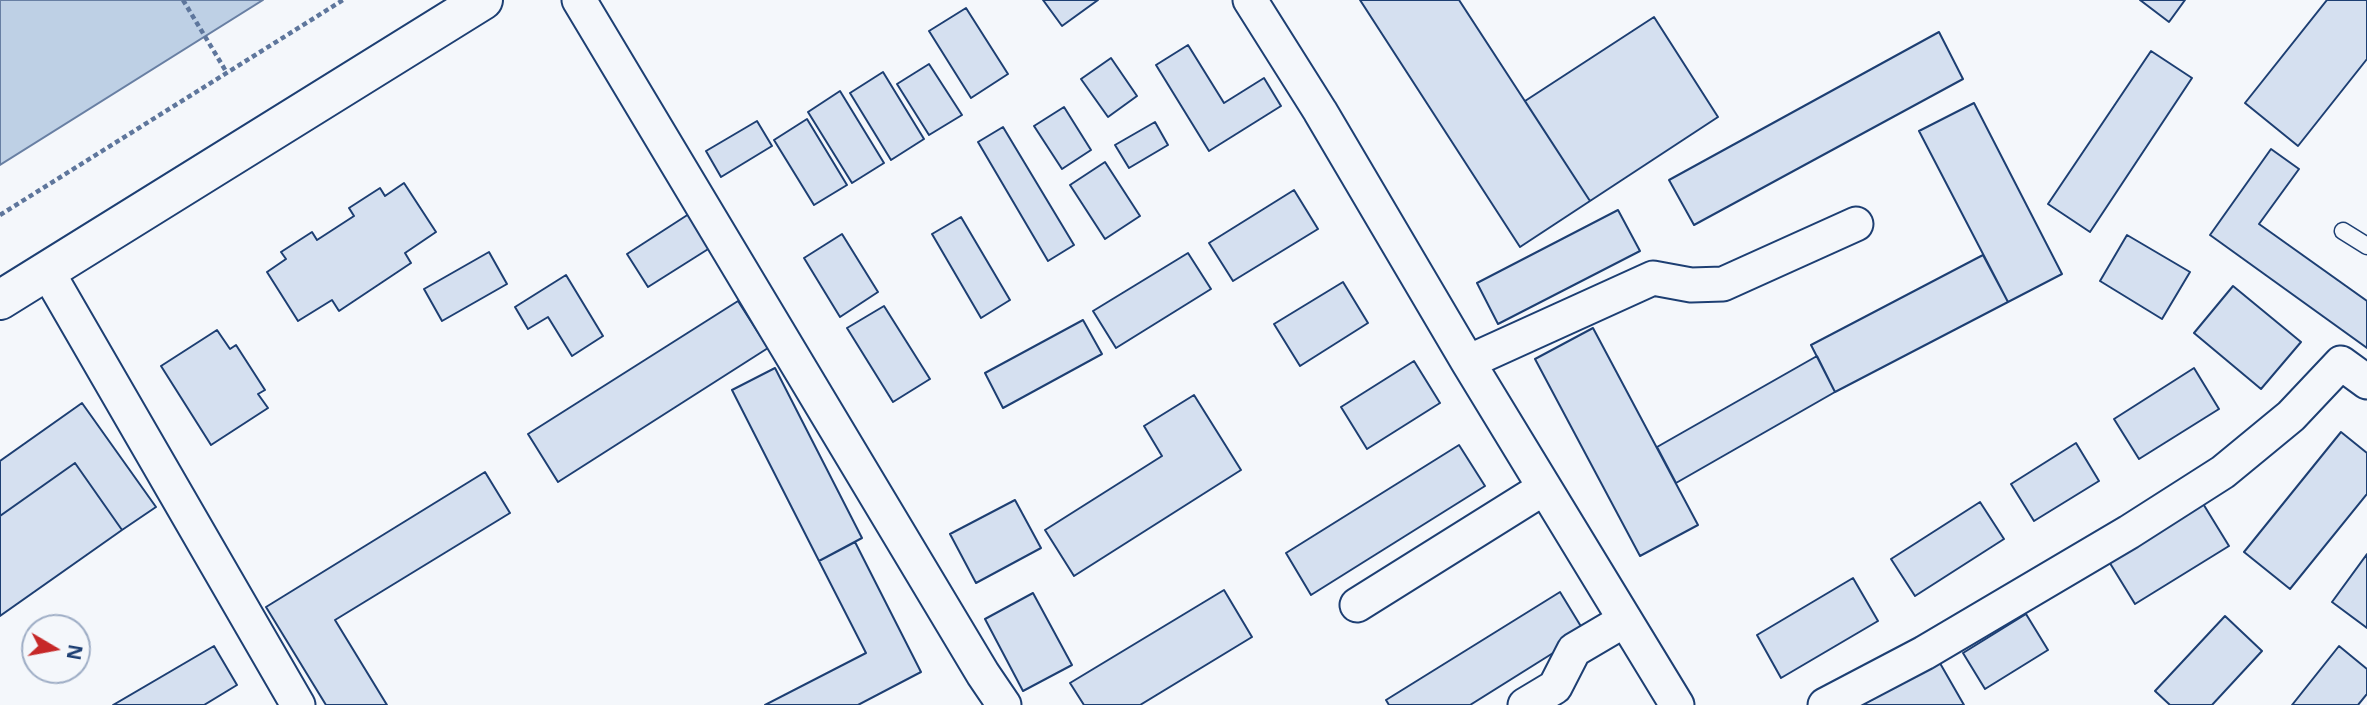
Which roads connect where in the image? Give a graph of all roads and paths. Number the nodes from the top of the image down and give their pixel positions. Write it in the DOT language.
graph roads {
  1 [pos="183,0"];
  2 [pos="343,0"];
  3 [pos="483,0"];
  4 [pos="579,0"];
  5 [pos="1250,0"];
  6 [pos="227,73"];
  7 [pos="0,215"];
  8 [pos="1856,224"];
  9 [pos="2343,231"];
  10 [pos="2367,246"];
  11 [pos="47,271"];
  12 [pos="0,300"];
  13 [pos="1468,362"];
  14 [pos="2367,382"];
  15 [pos="1544,488"];
  16 [pos="1357,604"];
  17 [pos="1625,620"];
  18 [pos="298,705"];
  19 [pos="1004,705"];
  20 [pos="1525,705"];
  21 [pos="1677,705"];
  22 [pos="1825,705"];
  1 -- 6 [label="path"];
  2 -- 6 [label="path"];
  3 -- 11 [label="street"];
  4 -- 19 [label="street"];
  5 -- 13 [label="street"];
  6 -- 7 [label="path"];
  8 -- 13 [label="street"];
  9 -- 10 [label="lane"];
  11 -- 12 [label="street"];
  11 -- 18 [label="street"];
  13 -- 15 [label="street"];
  14 -- 22 [label="street"];
  15 -- 16 [label="street"];
  15 -- 17 [label="street"];
  17 -- 20 [label="street"];
  17 -- 21 [label="street"];
}
